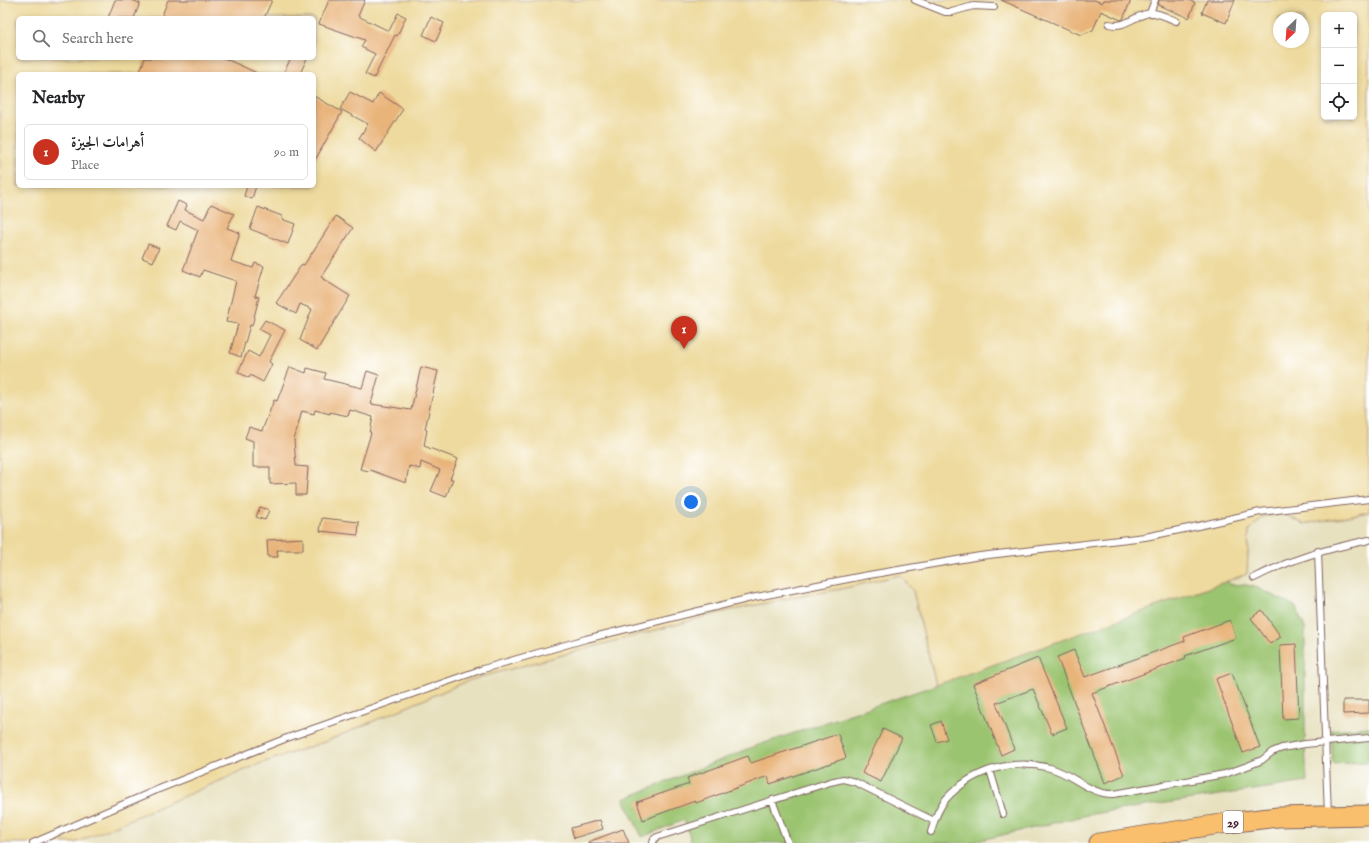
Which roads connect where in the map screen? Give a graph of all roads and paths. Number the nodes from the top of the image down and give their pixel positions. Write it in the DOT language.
graph roads {
  1 [pos="915,0"];
  2 [pos="1155,0"];
  3 [pos="994,7"];
  4 [pos="1150,13"];
  5 [pos="1176,21"];
  6 [pos="1109,24"];
  7 [pos="1369,499"];
  8 [pos="1369,540"];
  9 [pos="1318,551"];
  10 [pos="1254,578"];
  11 [pos="1369,738"];
  12 [pos="1324,742"];
  13 [pos="990,770"];
  14 [pos="772,800"];
  15 [pos="1003,814"];
  16 [pos="1369,815"];
  17 [pos="1328,816"];
  18 [pos="934,822"];
  19 [pos="931,832"];
  20 [pos="33,843"];
  21 [pos="653,843"];
  22 [pos="788,843"];
  23 [pos="1099,843"];
  1 -- 3 [label="lane"];
  2 -- 4 [label="lane"];
  4 -- 5 [label="lane"];
  4 -- 6 [label="lane"];
  7 -- 20 [label="lane"];
  8 -- 9 [label="lane"];
  9 -- 10 [label="lane"];
  9 -- 12 [label="lane"];
  11 -- 12 [label="lane"];
  12 -- 13 [label="lane"];
  12 -- 17 [label="lane"];
  13 -- 15 [label="lane"];
  13 -- 18 [label="lane"];
  14 -- 18 [label="lane"];
  14 -- 21 [label="lane"];
  14 -- 22 [label="lane"];
  16 -- 17 [label="highway, 29"];
  17 -- 23 [label="highway, 29"];
  18 -- 19 [label="lane"];
}
